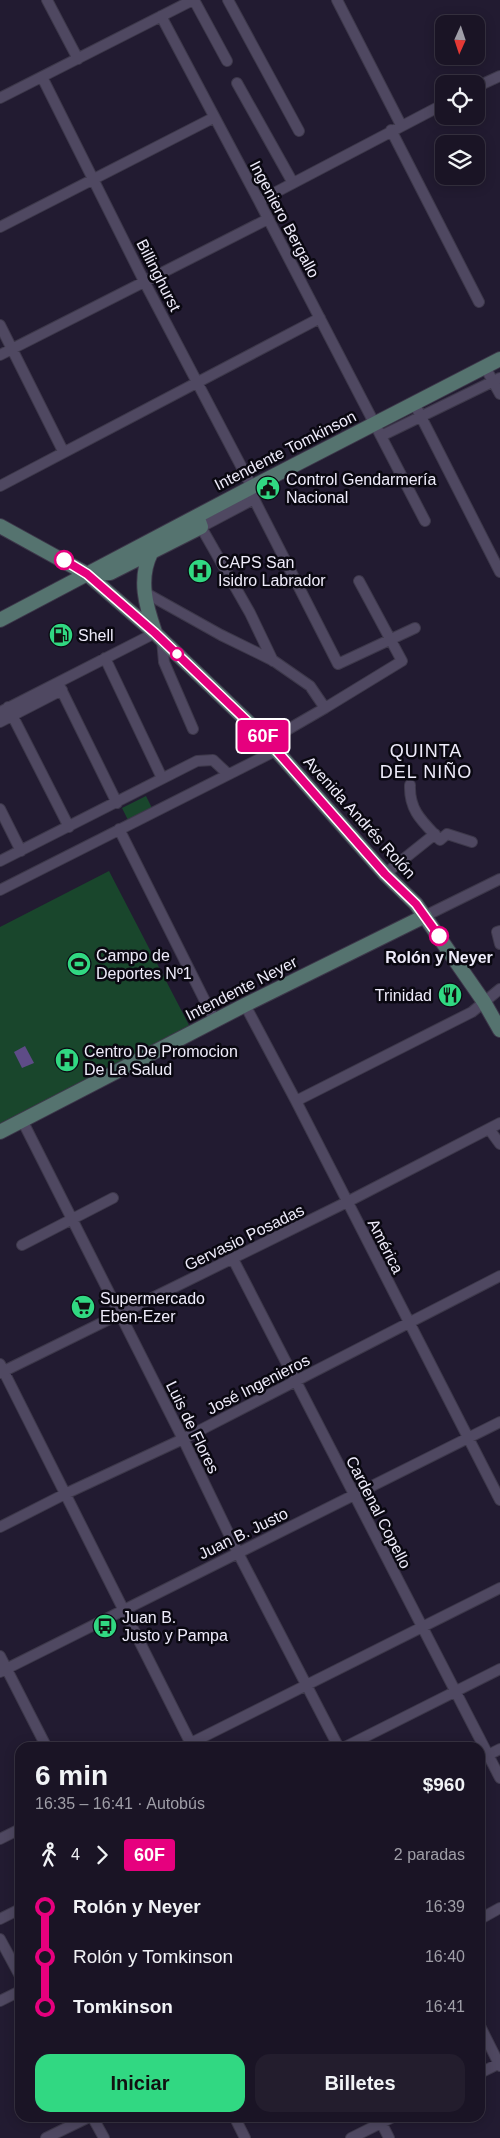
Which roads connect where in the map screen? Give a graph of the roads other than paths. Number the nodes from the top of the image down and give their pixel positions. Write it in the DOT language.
graph roads {
  1 [pos="48,0"];
  2 [pos="194,0"];
  3 [pos="228,0"];
  4 [pos="337,0"];
  5 [pos="181,3"];
  6 [pos="161,16"];
  7 [pos="78,59"];
  8 [pos="227,61"];
  9 [pos="500,76"];
  10 [pos="42,77"];
  11 [pos="237,83"];
  12 [pos="485,83"];
  13 [pos="0,98"];
  14 [pos="435,108"];
  15 [pos="213,118"];
  16 [pos="396,127"];
  17 [pos="299,131"];
  18 [pos="93,179"];
  19 [pos="293,183"];
  20 [pos="259,200"];
  21 [pos="268,219"];
  22 [pos="0,227"];
  23 [pos="144,281"];
  24 [pos="480,302"];
  25 [pos="320,318"];
  26 [pos="0,326"];
  27 [pos="12,348"];
  28 [pos="0,355"];
  29 [pos="500,360"];
  30 [pos="485,367"];
  31 [pos="497,380"];
  32 [pos="198,382"];
  33 [pos="500,394"];
  34 [pos="414,403"];
  35 [pos="421,416"];
  36 [pos="376,423"];
  37 [pos="381,436"];
  38 [pos="63,451"];
  39 [pos="0,486"];
  40 [pos="253,493"];
  41 [pos="199,521"];
  42 [pos="425,521"];
  43 [pos="0,526"];
  44 [pos="151,553"];
  45 [pos="500,572"];
  46 [pos="87,574"];
  47 [pos="359,581"];
  48 [pos="144,592"];
  49 [pos="0,620"];
  50 [pos="415,628"];
  51 [pos="159,637"];
  52 [pos="390,639"];
  53 [pos="105,658"];
  54 [pos="274,661"];
  55 [pos="60,687"];
  56 [pos="325,708"];
  57 [pos="7,712"];
  58 [pos="0,722"];
  59 [pos="193,729"];
  60 [pos="272,746"];
  61 [pos="228,774"];
  62 [pos="162,778"];
  63 [pos="410,785"];
  64 [pos="116,803"];
  65 [pos="0,809"];
  66 [pos="69,827"];
  67 [pos="119,829"];
  68 [pos="435,834"];
  69 [pos="472,842"];
  70 [pos="21,851"];
  71 [pos="0,861"];
  72 [pos="385,874"];
  73 [pos="499,881"];
  74 [pos="0,890"];
  75 [pos="425,916"];
  76 [pos="500,931"];
  77 [pos="500,944"];
  78 [pos="500,989"];
  79 [pos="484,1002"];
  80 [pos="245,1005"];
  81 [pos="215,1021"];
  82 [pos="500,1030"];
  83 [pos="296,1101"];
  84 [pos="22,1120"];
  85 [pos="500,1123"];
  86 [pos="489,1129"];
  87 [pos="0,1132"];
  88 [pos="500,1144"];
  89 [pos="113,1198"];
  90 [pos="348,1202"];
  91 [pos="72,1220"];
  92 [pos="22,1246"];
  93 [pos="233,1260"];
  94 [pos="500,1276"];
  95 [pos="120,1315"];
  96 [pos="409,1323"];
  97 [pos="1,1370"];
  98 [pos="295,1381"];
  99 [pos="500,1422"];
  100 [pos="468,1438"];
  101 [pos="183,1439"];
  102 [pos="65,1494"];
  103 [pos="353,1495"];
  104 [pos="500,1500"];
  105 [pos="0,1527"];
  106 [pos="238,1553"];
  107 [pos="500,1588"];
  108 [pos="124,1610"];
  109 [pos="422,1626"];
  110 [pos="0,1656"];
  111 [pos="500,1669"];
  112 [pos="3,1671"];
  113 [pos="307,1684"];
  114 [pos="455,1691"];
  115 [pos="44,1742"];
  116 [pos="186,1742"];
  117 [pos="196,1742"];
  118 [pos="336,1742"];
  119 [pos="355,1742"];
  120 [pos="477,1742"];
  121 [pos="500,1749"];
  122 [pos="485,1756"];
  123 [pos="485,1758"];
  124 [pos="500,1778"];
  125 [pos="15,1832"];
  126 [pos="0,1839"];
  127 [pos="500,1908"];
  128 [pos="15,1912"];
  129 [pos="485,1916"];
  130 [pos="0,1919"];
  131 [pos="0,1939"];
  132 [pos="15,1967"];
  133 [pos="15,1994"];
  134 [pos="0,2001"];
  135 [pos="485,2036"];
  136 [pos="500,2064"];
  137 [pos="485,2071"];
  138 [pos="79,2122"];
  139 [pos="95,2122"];
  140 [pos="237,2122"];
  141 [pos="377,2122"];
  142 [pos="381,2122"];
  143 [pos="46,2138"];
  144 [pos="104,2138"];
  145 [pos="245,2138"];
  146 [pos="350,2138"];
  147 [pos="389,2138"];
  1 -- 7 [label="street"];
  2 -- 5 [label="street"];
  2 -- 8 [label="street"];
  3 -- 17 [label="street"];
  4 -- 16 [label="street"];
  5 -- 6 [label="street"];
  6 -- 7 [label="street"];
  6 -- 15 [label="street, Ingeniero Bergallo"];
  7 -- 10 [label="street"];
  9 -- 12 [label="street"];
  10 -- 13 [label="street"];
  10 -- 18 [label="street, Billinghurst"];
  11 -- 19 [label="street"];
  14 -- 16 [label="street"];
  15 -- 18 [label="street"];
  15 -- 20 [label="street, Ingeniero Bergallo"];
  16 -- 19 [label="street"];
  16 -- 24 [label="street"];
  18 -- 22 [label="street"];
  18 -- 23 [label="street, Billinghurst"];
  19 -- 20 [label="street"];
  20 -- 21 [label="street, Ingeniero Bergallo"];
  21 -- 23 [label="street"];
  21 -- 25 [label="street, Ingeniero Bergallo"];
  23 -- 27 [label="street"];
  23 -- 32 [label="street, Billinghurst"];
  25 -- 32 [label="street"];
  25 -- 36 [label="street, Ingeniero Bergallo"];
  26 -- 27 [label="street"];
  27 -- 28 [label="street"];
  27 -- 38 [label="street"];
  29 -- 30 [label="street, Intendente Tomkinson"];
  30 -- 31 [label="street"];
  30 -- 34 [label="street, Intendente Tomkinson"];
  31 -- 33 [label="street"];
  31 -- 35 [label="street"];
  32 -- 38 [label="street"];
  32 -- 40 [label="street, Billinghurst"];
  34 -- 35 [label="street"];
  34 -- 36 [label="street, Intendente Tomkinson"];
  35 -- 37 [label="street"];
  35 -- 45 [label="street"];
  36 -- 37 [label="street, Ingeniero Bergallo"];
  36 -- 40 [label="street, Intendente Tomkinson"];
  37 -- 42 [label="street, Ingeniero Bergallo"];
  38 -- 39 [label="street"];
  40 -- 41 [label="street, Intendente Tomkinson"];
  40 -- 52 [label="street, Billinghurst"];
  41 -- 44 [label="street, Intendente Tomkinson"];
  41 -- 46 [label="street, Intendente Tomkinson"];
  41 -- 54 [label="street"];
  43 -- 46 [label="street, Avenida Andrés Rolón"];
  44 -- 46 [label="street, Intendente Tomkinson"];
  44 -- 48 [label="street"];
  46 -- 49 [label="street, Intendente Tomkinson"];
  46 -- 51 [label="street, Avenida Andrés Rolón"];
  47 -- 52 [label="street"];
  48 -- 51 [label="street"];
  48 -- 54 [label="street"];
  50 -- 52 [label="street"];
  51 -- 53 [label="street"];
  51 -- 59 [label="street"];
  51 -- 60 [label="street, Avenida Andrés Rolón"];
  52 -- 56 [label="street"];
  53 -- 55 [label="street"];
  53 -- 62 [label="street"];
  54 -- 56 [label="street"];
  55 -- 57 [label="street"];
  55 -- 64 [label="street"];
  56 -- 60 [label="street"];
  57 -- 58 [label="street"];
  57 -- 66 [label="street"];
  60 -- 61 [label="street"];
  60 -- 72 [label="street, Avenida Andrés Rolón"];
  61 -- 62 [label="street"];
  61 -- 67 [label="street"];
  62 -- 64 [label="street"];
  63 -- 68 [label="street"];
  64 -- 66 [label="street"];
  65 -- 70 [label="street"];
  66 -- 70 [label="street"];
  67 -- 74 [label="street"];
  67 -- 81 [label="street"];
  68 -- 69 [label="street"];
  68 -- 72 [label="street"];
  70 -- 71 [label="street"];
  72 -- 75 [label="street, Avenida Andrés Rolón"];
  73 -- 75 [label="street, Intendente Neyer"];
  75 -- 79 [label="street, Avenida Andrés Rolón"];
  75 -- 80 [label="street, Intendente Neyer"];
  76 -- 77 [label="street"];
  78 -- 79 [label="street"];
  79 -- 82 [label="street, Avenida Andrés Rolón"];
  79 -- 83 [label="street"];
  80 -- 81 [label="street, Intendente Neyer"];
  80 -- 83 [label="street, América"];
  81 -- 84 [label="street, Intendente Neyer"];
  83 -- 90 [label="street, América"];
  84 -- 87 [label="street, Intendente Neyer"];
  84 -- 91 [label="street, Luis de Flores"];
  85 -- 86 [label="street, Gervasio Posadas"];
  86 -- 88 [label="street"];
  86 -- 90 [label="street, Gervasio Posadas"];
  89 -- 91 [label="street"];
  90 -- 93 [label="street, Gervasio Posadas"];
  90 -- 96 [label="street, América"];
  91 -- 92 [label="street"];
  91 -- 95 [label="street, Luis de Flores"];
  93 -- 95 [label="street, Gervasio Posadas"];
  93 -- 98 [label="street, Cardenal Copello"];
  94 -- 96 [label="street, José Ingenieros"];
  95 -- 97 [label="street, Gervasio Posadas"];
  95 -- 101 [label="street, Luis de Flores"];
  96 -- 98 [label="street, José Ingenieros"];
  96 -- 100 [label="street, América"];
  97 -- 102 [label="street"];
  98 -- 101 [label="street, José Ingenieros"];
  98 -- 103 [label="street, Cardenal Copello"];
  99 -- 100 [label="street, Juan B. Justo"];
  100 -- 103 [label="street, Juan B. Justo"];
  100 -- 104 [label="street, América"];
  101 -- 102 [label="street, José Ingenieros"];
  101 -- 106 [label="street, Luis de Flores"];
  102 -- 105 [label="street, José Ingenieros"];
  102 -- 108 [label="street"];
  103 -- 106 [label="street, Juan B. Justo"];
  103 -- 109 [label="street, Cardenal Copello"];
  106 -- 108 [label="street, Juan B. Justo"];
  106 -- 113 [label="street, Luis de Flores"];
  107 -- 109 [label="street"];
  108 -- 112 [label="street, Juan B. Justo"];
  108 -- 116 [label="street"];
  109 -- 113 [label="street"];
  109 -- 114 [label="street, Cardenal Copello"];
  110 -- 112 [label="street"];
  111 -- 114 [label="street"];
  112 -- 115 [label="street"];
  113 -- 117 [label="street"];
  113 -- 118 [label="street, Luis de Flores"];
  114 -- 119 [label="street"];
  114 -- 120 [label="street, Cardenal Copello"];
  121 -- 122 [label="street"];
  123 -- 124 [label="street, Cardenal Copello"];
  125 -- 126 [label="street"];
  127 -- 129 [label="street"];
  128 -- 130 [label="street"];
  131 -- 132 [label="street"];
  133 -- 134 [label="street"];
  135 -- 136 [label="street"];
  136 -- 137 [label="street"];
  138 -- 143 [label="street"];
  139 -- 144 [label="street"];
  140 -- 145 [label="street"];
  141 -- 146 [label="street"];
  142 -- 147 [label="street"];
}
